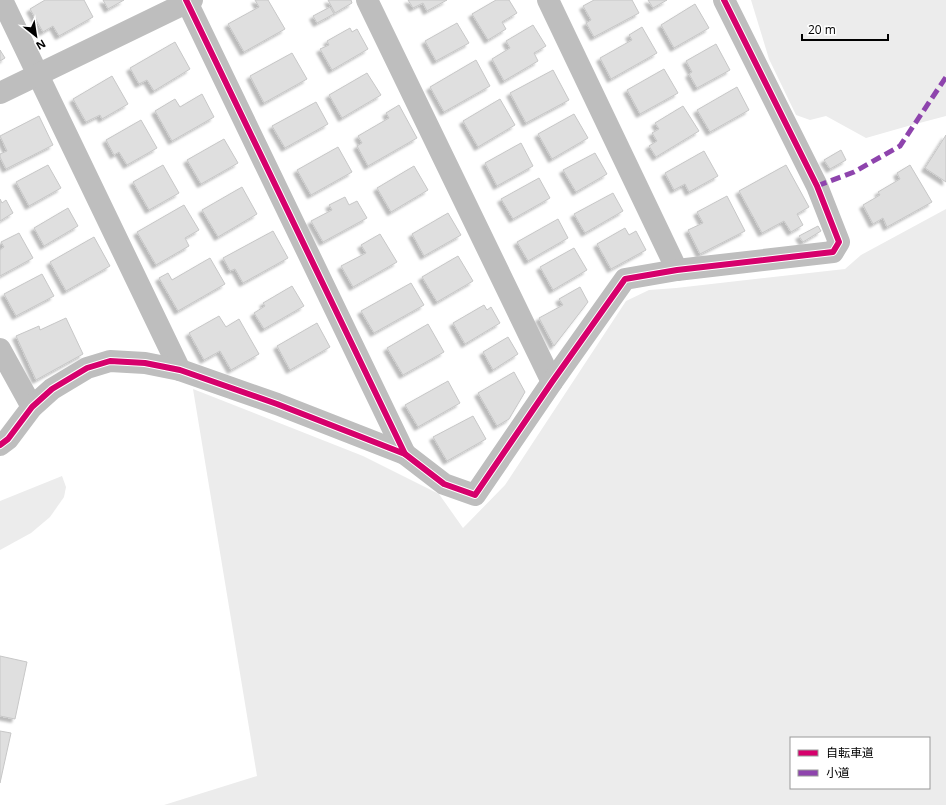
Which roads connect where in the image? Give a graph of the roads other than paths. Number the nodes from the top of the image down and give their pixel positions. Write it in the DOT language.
graph roads {
  1 [pos="2,0"];
  2 [pos="367,0"];
  3 [pos="548,0"];
  4 [pos="724,0"];
  5 [pos="188,1"];
  6 [pos="38,75"];
  7 [pos="0,93"];
  8 [pos="677,270"];
  9 [pos="0,349"];
  10 [pos="180,370"];
  11 [pos="552,382"];
  12 [pos="32,407"];
  13 [pos="0,445"];
  14 [pos="404,454"];
  1 -- 6 [label="street"];
  2 -- 11 [label="street"];
  3 -- 8 [label="street"];
  4 -- 8 [label="street"];
  5 -- 6 [label="street"];
  5 -- 14 [label="street"];
  6 -- 7 [label="street"];
  6 -- 10 [label="street"];
  8 -- 11 [label="street"];
  9 -- 12 [label="street"];
  10 -- 12 [label="street"];
  10 -- 14 [label="street"];
  11 -- 14 [label="street"];
  12 -- 13 [label="street"];
}
